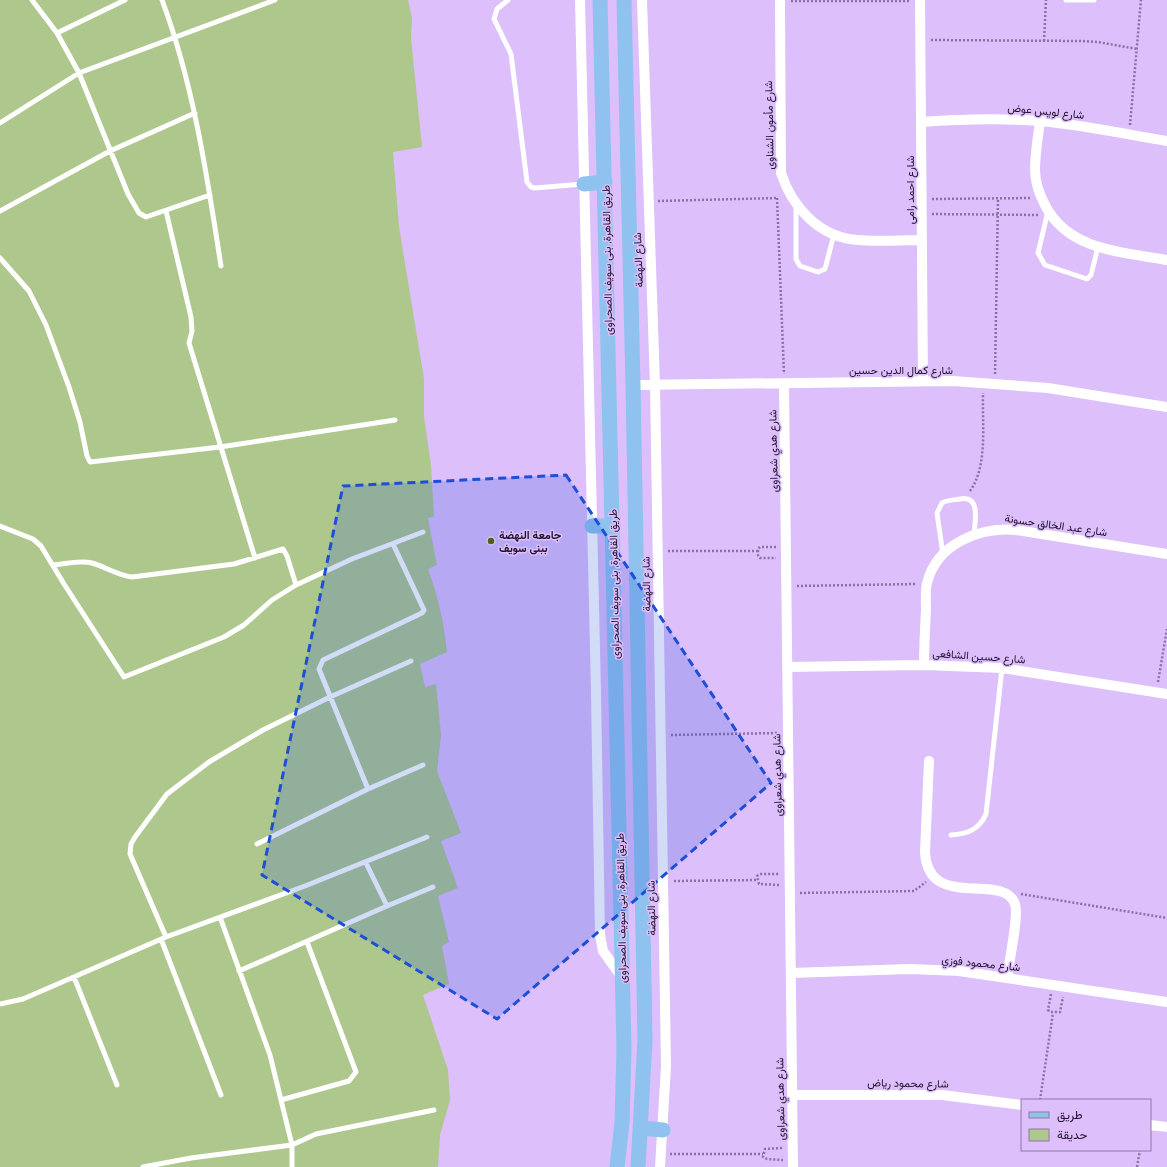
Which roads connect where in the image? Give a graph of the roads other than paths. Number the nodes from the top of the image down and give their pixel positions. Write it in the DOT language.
graph roads {
  1 [pos="32,0"];
  2 [pos="125,0"];
  3 [pos="162,0"];
  4 [pos="275,0"];
  5 [pos="508,0"];
  6 [pos="580,0"];
  7 [pos="600,0"];
  8 [pos="624,0"];
  9 [pos="642,0"];
  10 [pos="1066,0"];
  11 [pos="1094,0"];
  12 [pos="780,1"];
  13 [pos="920,1"];
  14 [pos="57,33"];
  15 [pos="176,37"];
  16 [pos="79,73"];
  17 [pos="195,113"];
  18 [pos="1040,121"];
  19 [pos="921,122"];
  20 [pos="0,123"];
  21 [pos="1167,141"];
  22 [pos="110,151"];
  23 [pos="605,182"];
  24 [pos="584,184"];
  25 [pos="210,195"];
  26 [pos="794,201"];
  27 [pos="166,211"];
  28 [pos="0,212"];
  29 [pos="1048,213"];
  30 [pos="834,234"];
  31 [pos="922,240"];
  32 [pos="1098,247"];
  33 [pos="0,258"];
  34 [pos="1167,260"];
  35 [pos="221,266"];
  36 [pos="923,381"];
  37 [pos="784,383"];
  38 [pos="633,385"];
  39 [pos="654,385"];
  40 [pos="1167,407"];
  41 [pos="395,420"];
  42 [pos="220,446"];
  43 [pos="0,526"];
  44 [pos="592,526"];
  45 [pos="613,526"];
  46 [pos="423,532"];
  47 [pos="974,534"];
  48 [pos="394,544"];
  49 [pos="1167,554"];
  50 [pos="943,555"];
  51 [pos="255,558"];
  52 [pos="53,565"];
  53 [pos="296,585"];
  54 [pos="411,661"];
  55 [pos="924,665"];
  56 [pos="787,667"];
  57 [pos="1002,668"];
  58 [pos="1167,694"];
  59 [pos="330,697"];
  60 [pos="929,761"];
  61 [pos="423,765"];
  62 [pos="368,789"];
  63 [pos="951,835"];
  64 [pos="427,837"];
  65 [pos="257,844"];
  66 [pos="366,863"];
  67 [pos="433,887"];
  68 [pos="620,889"];
  69 [pos="642,889"];
  70 [pos="387,906"];
  71 [pos="220,917"];
  72 [pos="164,938"];
  73 [pos="307,942"];
  74 [pos="239,971"];
  75 [pos="791,973"];
  76 [pos="621,976"];
  77 [pos="74,977"];
  78 [pos="1007,977"];
  79 [pos="1167,1002"];
  80 [pos="0,1004"];
  81 [pos="117,1086"];
  82 [pos="792,1094"];
  83 [pos="221,1095"];
  84 [pos="281,1100"];
  85 [pos="1021,1105"];
  86 [pos="434,1110"];
  87 [pos="1151,1125"];
  88 [pos="1167,1127"];
  89 [pos="641,1128"];
  90 [pos="663,1130"];
  91 [pos="292,1145"];
  92 [pos="793,1163"];
  93 [pos="143,1167"];
  94 [pos="292,1167"];
  95 [pos="617,1167"];
  96 [pos="638,1167"];
  97 [pos="660,1167"];
  1 -- 14 [label="lane"];
  2 -- 14 [label="lane"];
  3 -- 15 [label="lane"];
  4 -- 15 [label="lane"];
  5 -- 24 [label="lane"];
  6 -- 24 [label="street"];
  7 -- 23 [label="main road, طريق القاهرة, بنى سويف الصحراوى"];
  8 -- 38 [label="main road, طريق القاهرة, بنى سويف الصحراوى"];
  9 -- 39 [label="street, شارع النهضة"];
  10 -- 11 [label="lane"];
  12 -- 26 [label="street, شارع مأمون الشناوى"];
  13 -- 19 [label="street, شارع احمد رامى"];
  14 -- 16 [label="lane"];
  15 -- 16 [label="lane"];
  15 -- 17 [label="lane"];
  16 -- 20 [label="lane"];
  16 -- 22 [label="lane"];
  17 -- 22 [label="lane"];
  17 -- 25 [label="lane"];
  18 -- 19 [label="street, شارع لويس عوض"];
  18 -- 21 [label="street, شارع لويس عوض"];
  18 -- 29 [label="street"];
  19 -- 31 [label="street, شارع احمد رامى"];
  22 -- 27 [label="lane"];
  22 -- 28 [label="lane"];
  23 -- 24 [label="main road"];
  23 -- 45 [label="main road, طريق القاهرة, بنى سويف الصحراوى"];
  24 -- 44 [label="street"];
  25 -- 27 [label="lane"];
  25 -- 35 [label="lane"];
  26 -- 30 [label="street, شارع مأمون الشناوى"];
  26 -- 30 [label="lane"];
  27 -- 42 [label="lane"];
  29 -- 32 [label="street"];
  29 -- 32 [label="lane"];
  30 -- 31 [label="street, شارع مأمون الشناوى"];
  31 -- 36 [label="street, شارع احمد رامى"];
  32 -- 34 [label="street"];
  33 -- 42 [label="lane"];
  36 -- 37 [label="street, شارع كمال الدين حسين"];
  36 -- 40 [label="street, شارع كمال الدين حسين"];
  37 -- 39 [label="street, شارع كمال الدين حسين"];
  37 -- 56 [label="street, شارع هدي شعراوى"];
  38 -- 39 [label="street, شارع كمال الدين حسين"];
  38 -- 69 [label="main road, طريق القاهرة, بنى سويف الصحراوى"];
  39 -- 90 [label="street, شارع النهضة"];
  41 -- 42 [label="lane"];
  42 -- 51 [label="lane"];
  43 -- 52 [label="lane"];
  44 -- 45 [label="main road"];
  44 -- 76 [label="street"];
  45 -- 68 [label="main road, طريق القاهرة, بنى سويف الصحراوى"];
  46 -- 48 [label="lane"];
  47 -- 49 [label="street, شارع عبد الخالق حسونة"];
  47 -- 50 [label="street, شارع عبد الخالق حسونة"];
  47 -- 50 [label="lane"];
  48 -- 53 [label="lane"];
  48 -- 59 [label="lane"];
  50 -- 55 [label="street, شارع عبد الخالق حسونة"];
  51 -- 52 [label="lane"];
  51 -- 53 [label="lane"];
  52 -- 53 [label="lane"];
  54 -- 59 [label="lane"];
  55 -- 56 [label="street, شارع حسين الشافعى"];
  55 -- 57 [label="street, شارع حسين الشافعى"];
  56 -- 75 [label="street, شارع هدي شعراوى"];
  57 -- 58 [label="street, شارع حسين الشافعى"];
  57 -- 63 [label="lane"];
  59 -- 62 [label="lane"];
  59 -- 72 [label="lane"];
  60 -- 78 [label="street"];
  61 -- 62 [label="lane"];
  62 -- 65 [label="lane"];
  64 -- 66 [label="lane"];
  66 -- 70 [label="lane"];
  66 -- 71 [label="lane"];
  67 -- 70 [label="lane"];
  68 -- 69 [label="main road"];
  68 -- 76 [label="main road, طريق القاهرة, بنى سويف الصحراوى"];
  69 -- 89 [label="main road, طريق القاهرة, بنى سويف الصحراوى"];
  70 -- 73 [label="lane"];
  71 -- 72 [label="lane"];
  71 -- 74 [label="lane"];
  72 -- 77 [label="lane"];
  72 -- 83 [label="lane"];
  73 -- 74 [label="lane"];
  73 -- 84 [label="lane"];
  74 -- 84 [label="lane"];
  75 -- 78 [label="street, شارع محمود فوزي"];
  75 -- 82 [label="street, شارع هدي شعراوى"];
  76 -- 95 [label="main road, طريق القاهرة, بنى سويف الصحراوى"];
  77 -- 80 [label="lane"];
  77 -- 81 [label="lane"];
  78 -- 79 [label="street, شارع محمود فوزي"];
  82 -- 85 [label="street, شارع محمود رياض"];
  82 -- 92 [label="street, شارع هدي شعراوى"];
  84 -- 91 [label="lane"];
  86 -- 91 [label="lane"];
  87 -- 88 [label="street"];
  89 -- 90 [label="main road"];
  89 -- 96 [label="main road, طريق القاهرة, بنى سويف الصحراوى"];
  90 -- 97 [label="street, شارع النهضة"];
  91 -- 93 [label="lane"];
  91 -- 94 [label="lane"];
}
